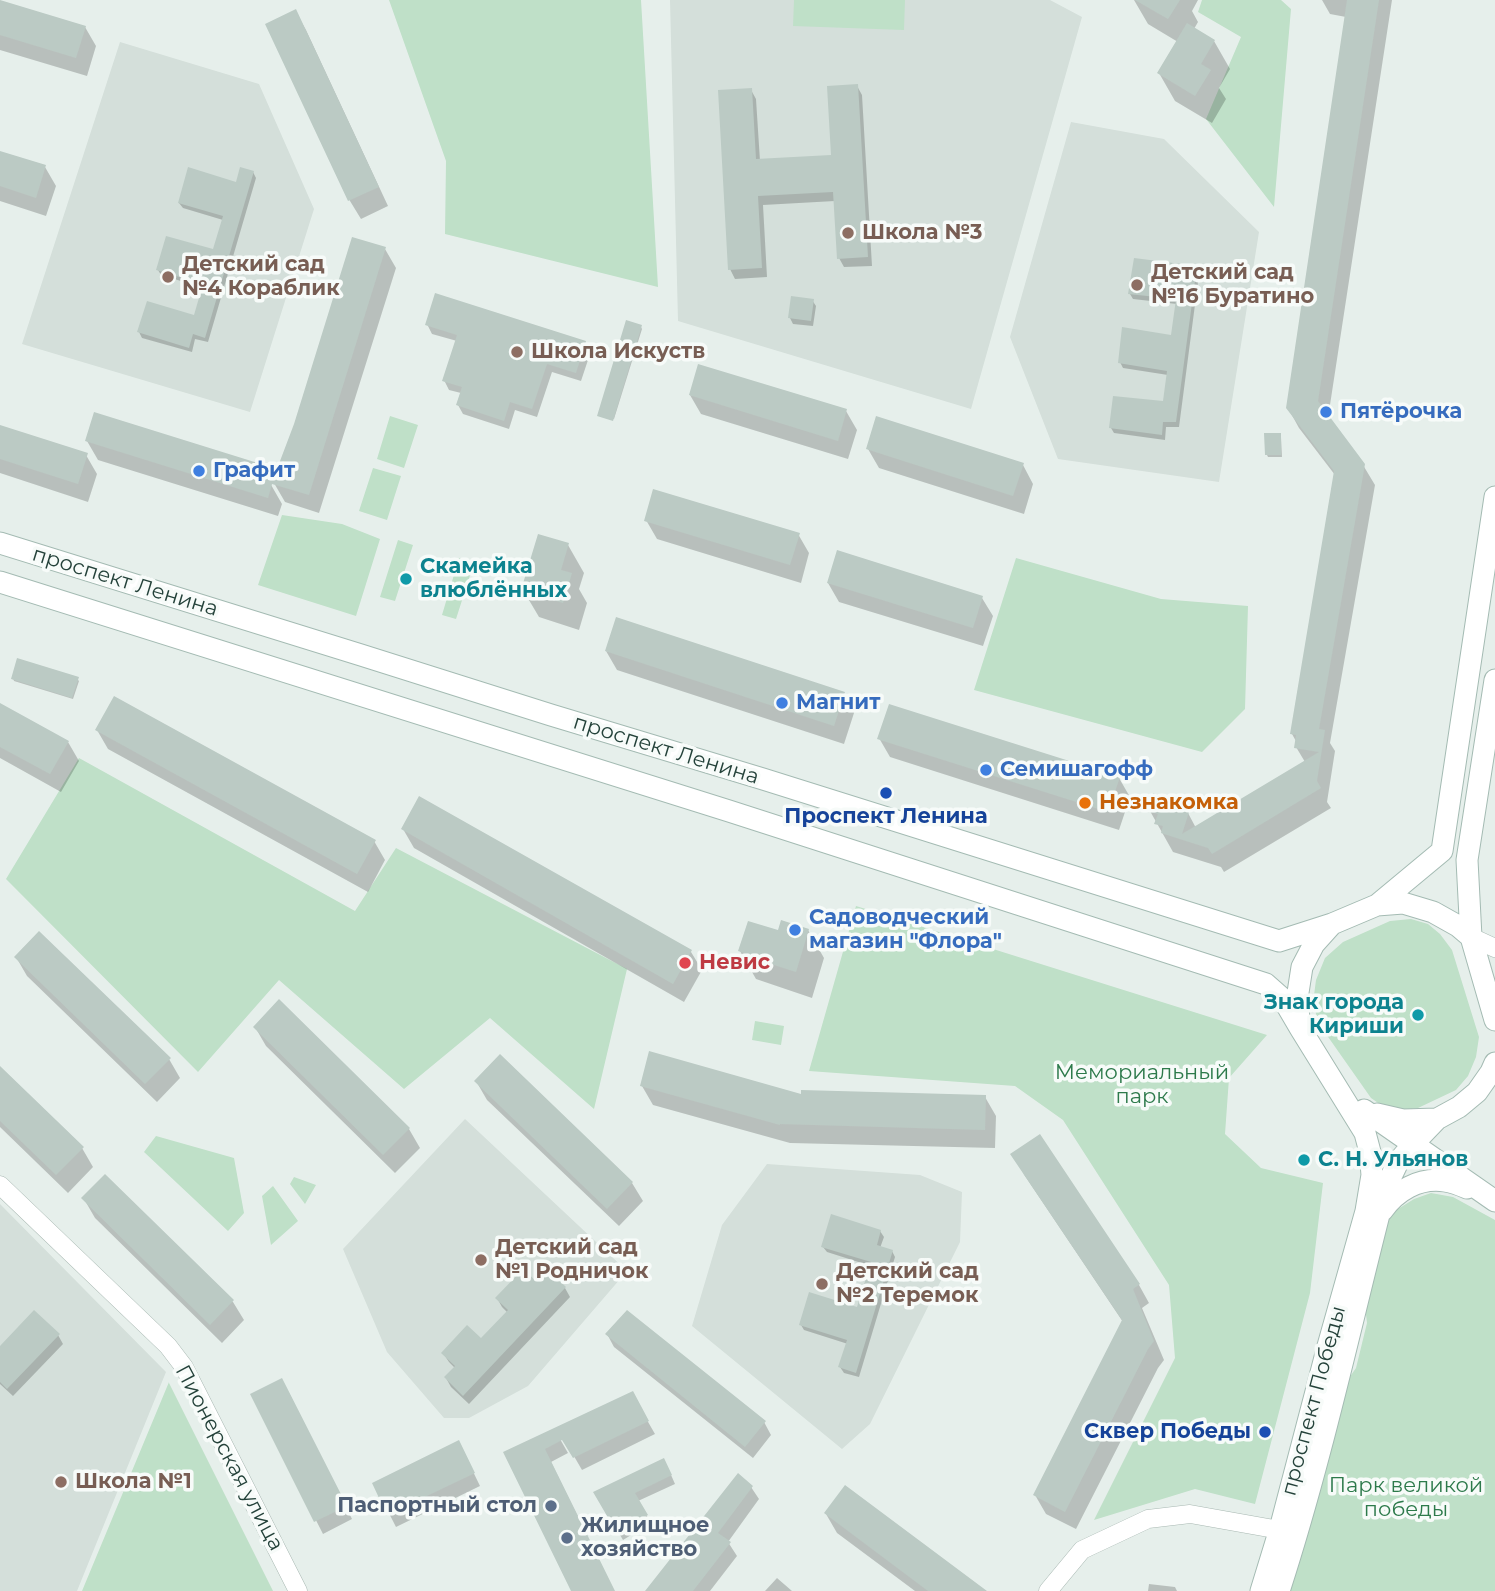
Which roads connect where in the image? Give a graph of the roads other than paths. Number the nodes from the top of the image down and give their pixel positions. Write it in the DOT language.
graph roads {
  1 [pos="1495,497"];
  2 [pos="0,543"];
  3 [pos="0,582"];
  4 [pos="1495,680"];
  5 [pos="1377,905"];
  6 [pos="1332,925"];
  7 [pos="1471,937"];
  8 [pos="1495,948"];
  9 [pos="1495,1020"];
  10 [pos="1300,1027"];
  11 [pos="1495,1063"];
  12 [pos="1333,1083"];
  13 [pos="1364,1110"];
  14 [pos="1437,1119"];
  15 [pos="1413,1144"];
  16 [pos="0,1185"];
  17 [pos="1488,1196"];
  18 [pos="1372,1214"];
  19 [pos="1289,1531"];
  20 [pos="298,1591"];
  21 [pos="1048,1591"];
  22 [pos="1261,1591"];
  23 [pos="1279,1591"];
  1 -- 5 [label="main road"];
  2 -- 6 [label="main road, проспект Ленина"];
  3 -- 10 [label="main road, проспект Ленина"];
  4 -- 7 [label="main road"];
  5 -- 6 [label="main road, проспект Ленина"];
  5 -- 7 [label="main road"];
  6 -- 10 [label="main road"];
  7 -- 8 [label="street"];
  7 -- 9 [label="main road"];
  10 -- 12 [label="main road, проспект Ленина"];
  11 -- 14 [label="main road"];
  12 -- 13 [label="main road"];
  12 -- 18 [label="main road, проспект Ленина"];
  13 -- 14 [label="main road"];
  13 -- 15 [label="main road"];
  14 -- 15 [label="main road"];
  15 -- 17 [label="main road"];
  15 -- 18 [label="main road"];
  16 -- 20 [label="street, Пионерская улица"];
  17 -- 18 [label="main road"];
  18 -- 19 [label="main road, проспект Победы"];
  19 -- 21 [label="street"];
  19 -- 22 [label="main road, проспект Победы"];
  19 -- 23 [label="main road, проспект Победы"];
}
